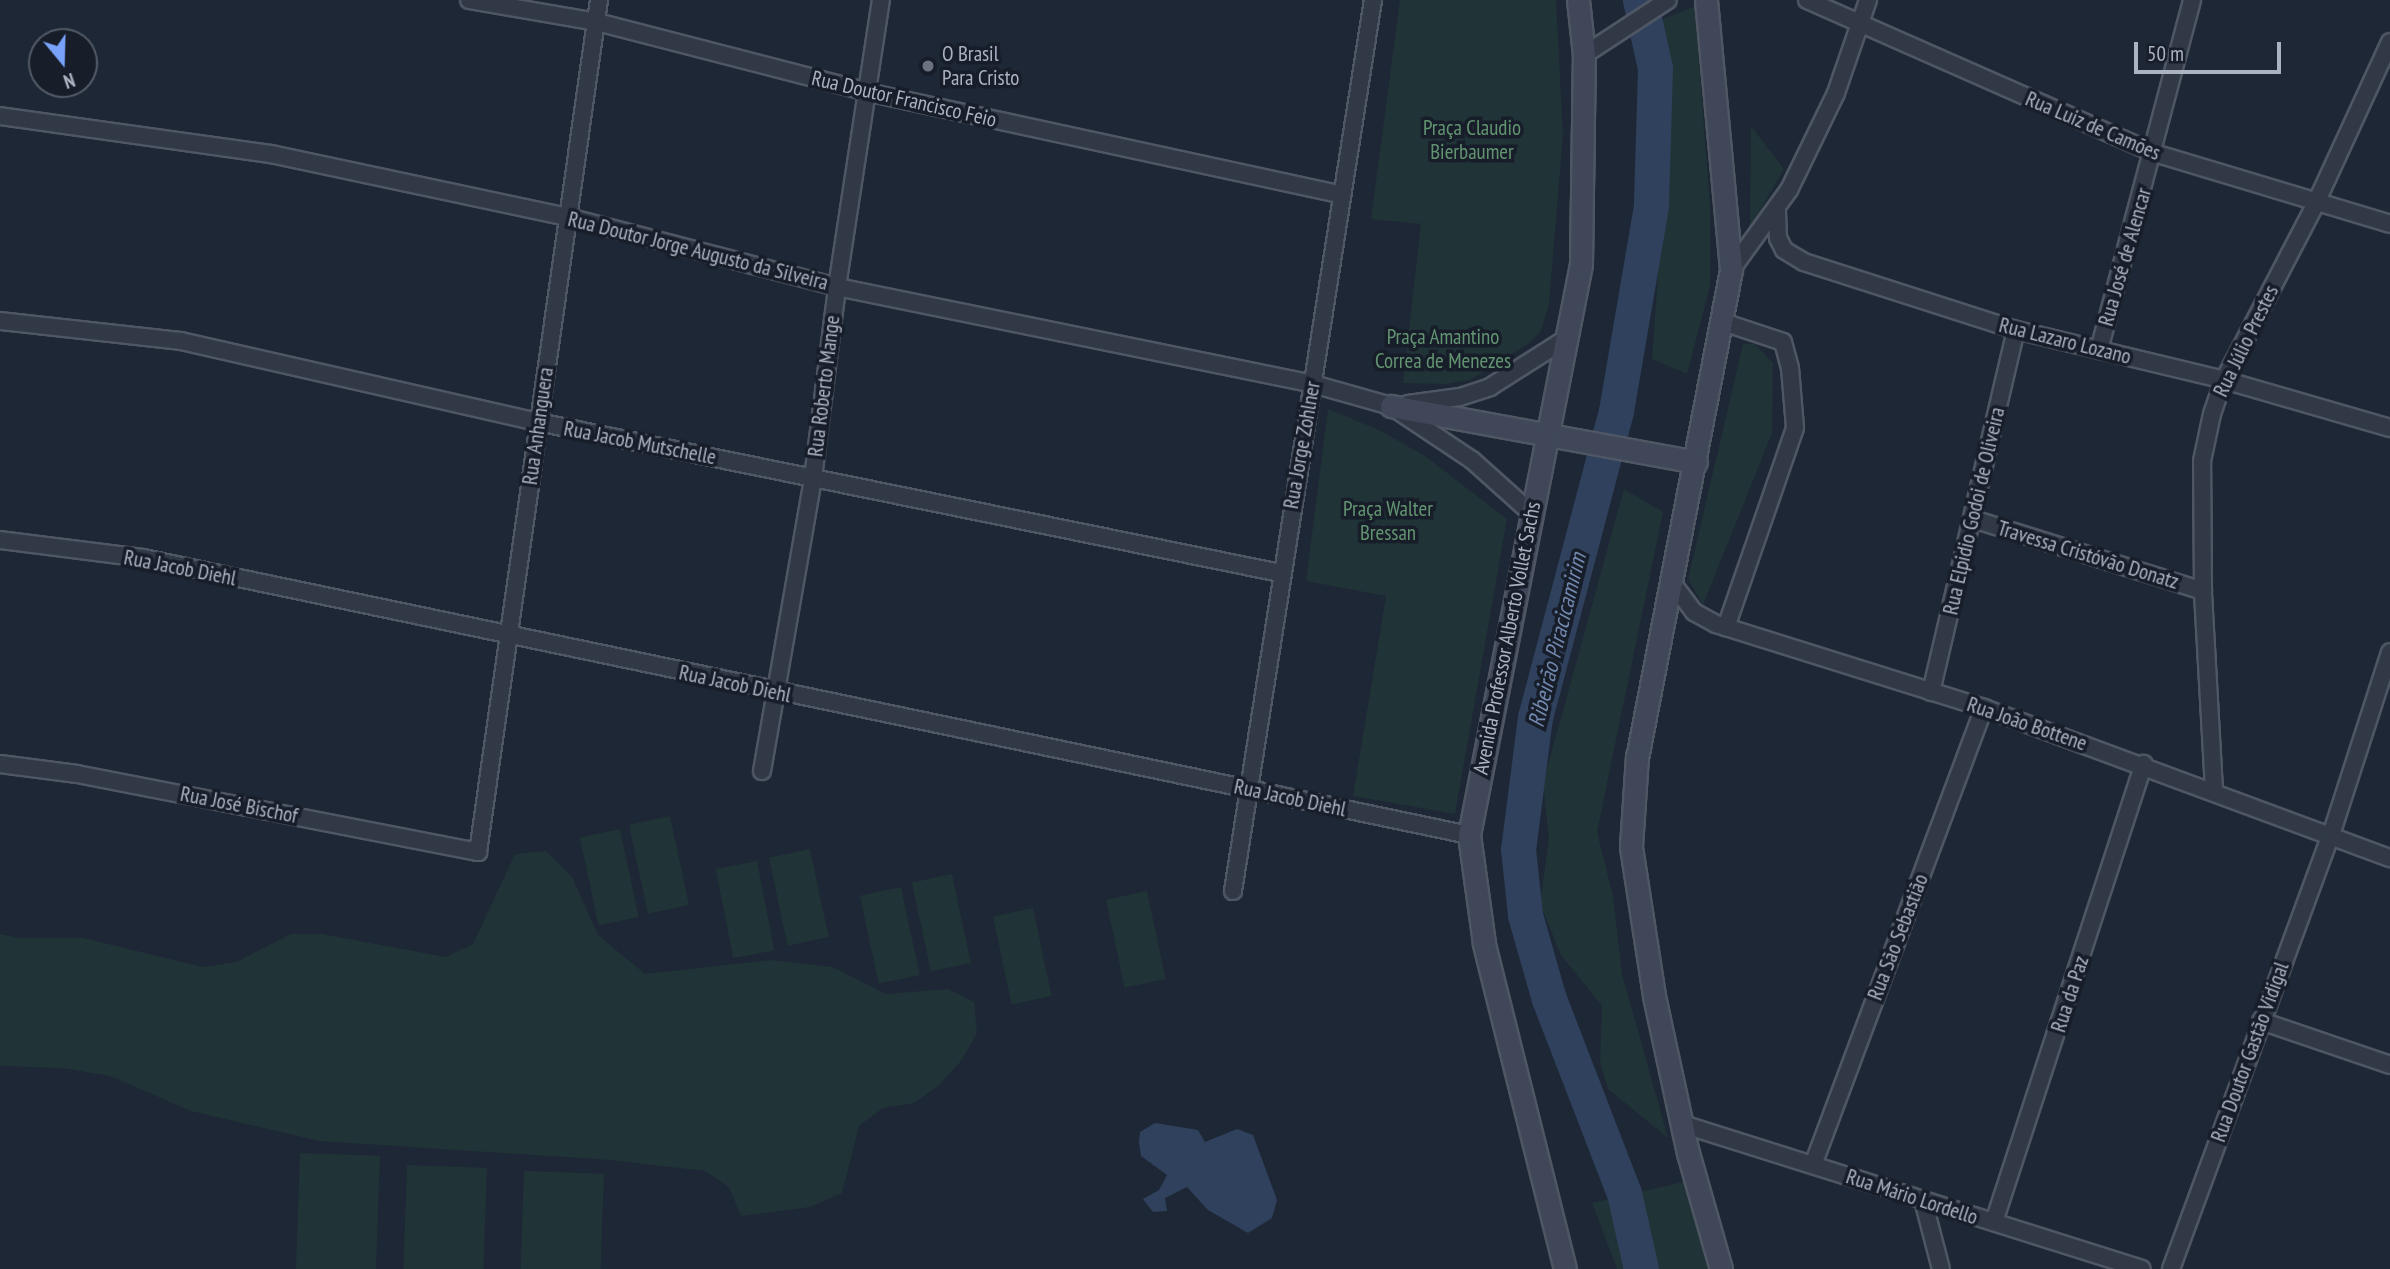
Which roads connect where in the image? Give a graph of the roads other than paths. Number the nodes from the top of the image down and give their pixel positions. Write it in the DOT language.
graph roads {
  1 [pos="469,0"];
  2 [pos="599,0"];
  3 [pos="881,0"];
  4 [pos="1373,0"];
  5 [pos="1578,0"];
  6 [pos="1668,0"];
  7 [pos="1706,0"];
  8 [pos="1807,0"];
  9 [pos="1868,0"];
  10 [pos="2192,0"];
  11 [pos="597,22"];
  12 [pos="1860,26"];
  13 [pos="2390,42"];
  14 [pos="1584,55"];
  15 [pos="867,92"];
  16 [pos="0,116"];
  17 [pos="2154,153"];
  18 [pos="1340,194"];
  19 [pos="2316,203"];
  20 [pos="1776,211"];
  21 [pos="568,217"];
  22 [pos="2390,224"];
  23 [pos="1731,270"];
  24 [pos="837,287"];
  25 [pos="0,321"];
  26 [pos="1723,322"];
  27 [pos="2016,330"];
  28 [pos="1564,340"];
  29 [pos="2099,350"];
  30 [pos="2224,380"];
  31 [pos="1313,384"];
  32 [pos="1391,406"];
  33 [pos="538,422"];
  34 [pos="2390,428"];
  35 [pos="1545,433"];
  36 [pos="1696,462"];
  37 [pos="813,478"];
  38 [pos="1531,513"];
  39 [pos="1973,519"];
  40 [pos="0,540"];
  41 [pos="1280,573"];
  42 [pos="1674,584"];
  43 [pos="2203,591"];
  44 [pos="1726,627"];
  45 [pos="507,636"];
  46 [pos="2390,652"];
  47 [pos="1931,692"];
  48 [pos="778,693"];
  49 [pos="1984,708"];
  50 [pos="0,764"];
  51 [pos="2144,764"];
  52 [pos="762,771"];
  53 [pos="1248,789"];
  54 [pos="2214,790"];
  55 [pos="1469,835"];
  56 [pos="2331,835"];
  57 [pos="478,852"];
  58 [pos="2390,858"];
  59 [pos="1233,891"];
  60 [pos="2261,1021"];
  61 [pos="2390,1065"];
  62 [pos="1682,1124"];
  63 [pos="1813,1165"];
  64 [pos="1923,1200"];
  65 [pos="1994,1222"];
  66 [pos="1565,1269"];
  67 [pos="1721,1269"];
  68 [pos="1941,1269"];
  69 [pos="2142,1269"];
  70 [pos="2171,1269"];
  1 -- 11 [label="street, Rua Doutor Francisco Feio"];
  2 -- 11 [label="street, Rua Anhanguera"];
  3 -- 15 [label="street, Rua Roberto Mange"];
  4 -- 18 [label="street, Rua Jorge Zohlner"];
  5 -- 14 [label="main road, Avenida Professor Alberto Vollet Sachs"];
  6 -- 14 [label="street"];
  7 -- 23 [label="main road"];
  8 -- 12 [label="street, Rua Luiz de Camões"];
  9 -- 12 [label="street"];
  10 -- 17 [label="street, Rua José de Alencar"];
  11 -- 15 [label="street, Rua Doutor Francisco Feio"];
  11 -- 21 [label="street, Rua Anhanguera"];
  12 -- 17 [label="street, Rua Luiz de Camões"];
  12 -- 20 [label="street"];
  13 -- 19 [label="street, Rua Júlio Prestes"];
  14 -- 28 [label="main road, Avenida Professor Alberto Vollet Sachs"];
  15 -- 18 [label="street, Rua Doutor Francisco Feio"];
  15 -- 24 [label="street, Rua Roberto Mange"];
  16 -- 21 [label="street, Rua Doutor Jorge Augusto da Silveira"];
  17 -- 19 [label="street, Rua Luiz de Camões"];
  17 -- 29 [label="street, Rua José de Alencar"];
  18 -- 31 [label="street, Rua Jorge Zohlner"];
  19 -- 22 [label="street, Rua Luiz de Camões"];
  19 -- 30 [label="street, Rua Júlio Prestes"];
  20 -- 23 [label="street"];
  20 -- 27 [label="street, Rua Lazaro Lozano"];
  21 -- 24 [label="street, Rua Doutor Jorge Augusto da Silveira"];
  21 -- 33 [label="street, Rua Anhanguera"];
  23 -- 26 [label="main road"];
  24 -- 31 [label="street, Rua Doutor Jorge Augusto da Silveira"];
  24 -- 37 [label="street, Rua Roberto Mange"];
  25 -- 33 [label="street, Rua Jacob Mutschelle"];
  26 -- 36 [label="main road"];
  26 -- 44 [label="street"];
  27 -- 29 [label="street, Rua Lazaro Lozano"];
  27 -- 39 [label="street, Rua Elpidio Godoi de Oliveira"];
  28 -- 32 [label="street, Rua Doutor Jorge Augusto da Silveira"];
  28 -- 35 [label="main road, Avenida Professor Alberto Vollet Sachs"];
  29 -- 30 [label="street, Rua Lazaro Lozano"];
  30 -- 34 [label="street, Rua Lazaro Lozano"];
  30 -- 43 [label="street, Rua Júlio Prestes"];
  31 -- 32 [label="street, Rua Doutor Jorge Augusto da Silveira"];
  31 -- 41 [label="street, Rua Jorge Zohlner"];
  32 -- 35 [label="main road"];
  32 -- 38 [label="street, Rua Doutor Jorge Augusto da Silveira"];
  33 -- 37 [label="street, Rua Jacob Mutschelle"];
  33 -- 45 [label="street, Rua Anhanguera"];
  35 -- 36 [label="main road"];
  35 -- 38 [label="main road, Avenida Professor Alberto Vollet Sachs"];
  36 -- 42 [label="main road"];
  37 -- 41 [label="street, Rua Jacob Mutschelle"];
  37 -- 48 [label="street, Rua Roberto Mange"];
  38 -- 55 [label="main road, Avenida Professor Alberto Vollet Sachs"];
  39 -- 43 [label="street, Travessa Cristóvão Donatz"];
  39 -- 47 [label="street, Rua Elpidio Godoi de Oliveira"];
  40 -- 45 [label="street, Rua Jacob Diehl"];
  41 -- 53 [label="street, Rua Jorge Zohlner"];
  42 -- 44 [label="street, Rua João Bottene"];
  42 -- 62 [label="main road"];
  43 -- 54 [label="street, Rua Júlio Prestes"];
  44 -- 47 [label="street, Rua João Bottene"];
  45 -- 48 [label="street, Rua Jacob Diehl"];
  45 -- 57 [label="street, Rua Anhanguera"];
  46 -- 56 [label="street, Rua Doutor Gastão Vidigal"];
  47 -- 49 [label="street, Rua João Bottene"];
  48 -- 52 [label="street, Rua Roberto Mange"];
  48 -- 53 [label="street, Rua Jacob Diehl"];
  49 -- 51 [label="street, Rua João Bottene"];
  49 -- 63 [label="street, Rua São Sebastião"];
  50 -- 57 [label="street, Rua José Bischof"];
  51 -- 54 [label="street, Rua João Bottene"];
  51 -- 65 [label="street, Rua da Paz"];
  53 -- 55 [label="street, Rua Jacob Diehl"];
  53 -- 59 [label="street, Rua Jorge Zohlner"];
  54 -- 56 [label="street, Rua João Bottene"];
  55 -- 66 [label="main road, Avenida Professor Alberto Vollet Sachs"];
  56 -- 58 [label="street, Rua João Bottene"];
  56 -- 60 [label="street, Rua Doutor Gastão Vidigal"];
  60 -- 61 [label="street"];
  60 -- 70 [label="street, Rua Doutor Gastão Vidigal"];
  62 -- 63 [label="street, Rua Mário Lordello"];
  62 -- 67 [label="main road"];
  63 -- 64 [label="street, Rua Mário Lordello"];
  64 -- 65 [label="street, Rua Mário Lordello"];
  64 -- 68 [label="street"];
  65 -- 69 [label="street, Rua Mário Lordello"];
}
